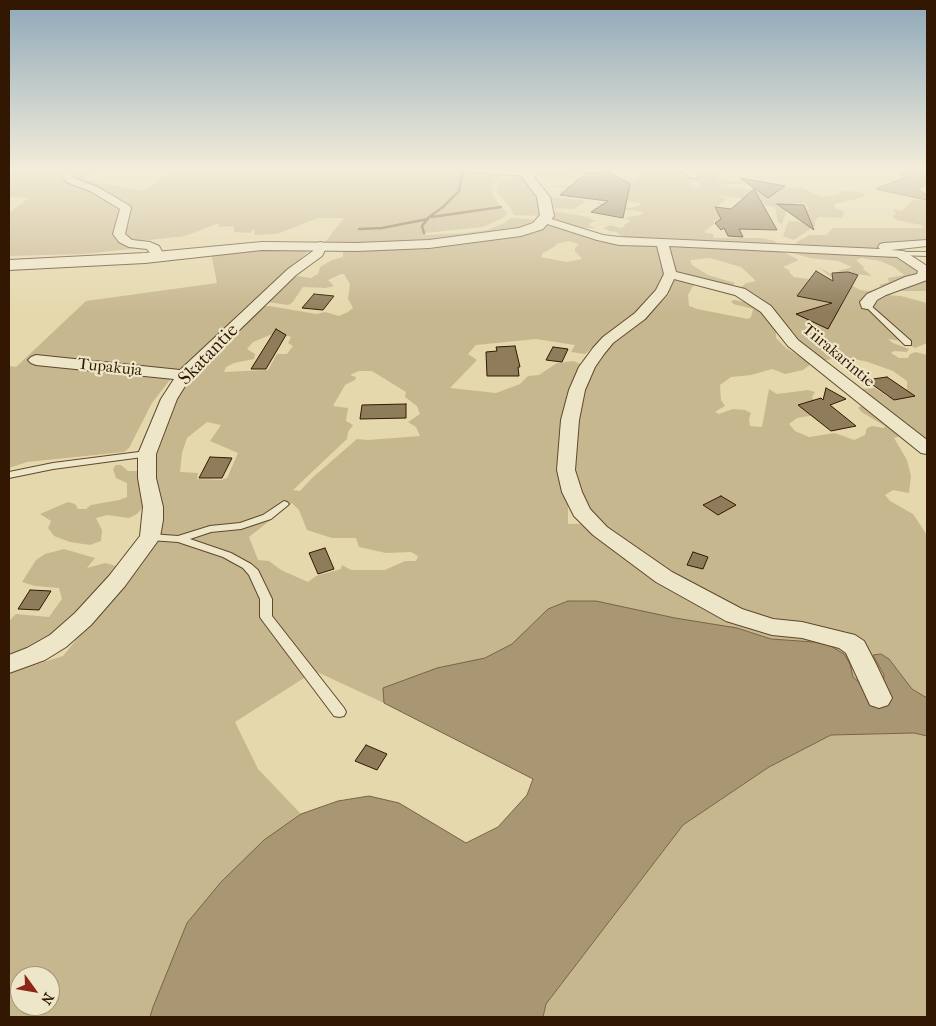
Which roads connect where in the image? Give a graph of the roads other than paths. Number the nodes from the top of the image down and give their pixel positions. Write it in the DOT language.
graph roads {
  1 [pos="124,217"];
  2 [pos="545,217"];
  3 [pos="545,220"];
  4 [pos="662,243"];
  5 [pos="927,244"];
  6 [pos="321,246"];
  7 [pos="860,252"];
  8 [pos="900,254"];
  9 [pos="927,254"];
  10 [pos="159,257"];
  11 [pos="9,265"];
  12 [pos="670,274"];
  13 [pos="925,278"];
  14 [pos="867,305"];
  15 [pos="908,343"];
  16 [pos="36,360"];
  17 [pos="184,375"];
  18 [pos="927,450"];
  19 [pos="148,454"];
  20 [pos="9,475"];
  21 [pos="284,504"];
  22 [pos="150,537"];
  23 [pos="179,539"];
  24 [pos="9,664"];
  25 [pos="879,698"];
  26 [pos="338,712"];
  1 -- 10 [label="street"];
  2 -- 3 [label="street"];
  3 -- 4 [label="street"];
  3 -- 6 [label="street"];
  4 -- 7 [label="street"];
  4 -- 12 [label="street"];
  5 -- 7 [label="street"];
  6 -- 10 [label="street"];
  6 -- 17 [label="street, Skatantie"];
  7 -- 8 [label="street"];
  8 -- 9 [label="lane"];
  8 -- 13 [label="street"];
  10 -- 11 [label="street"];
  12 -- 18 [label="street, Tiirakarintie"];
  12 -- 25 [label="street"];
  13 -- 14 [label="street"];
  14 -- 15 [label="lane"];
  16 -- 17 [label="street, Tupakuja"];
  17 -- 19 [label="street, Skatantie"];
  19 -- 20 [label="lane"];
  19 -- 22 [label="street, Skatantie"];
  21 -- 23 [label="lane"];
  22 -- 23 [label="lane"];
  22 -- 24 [label="street"];
  23 -- 26 [label="lane"];
}
